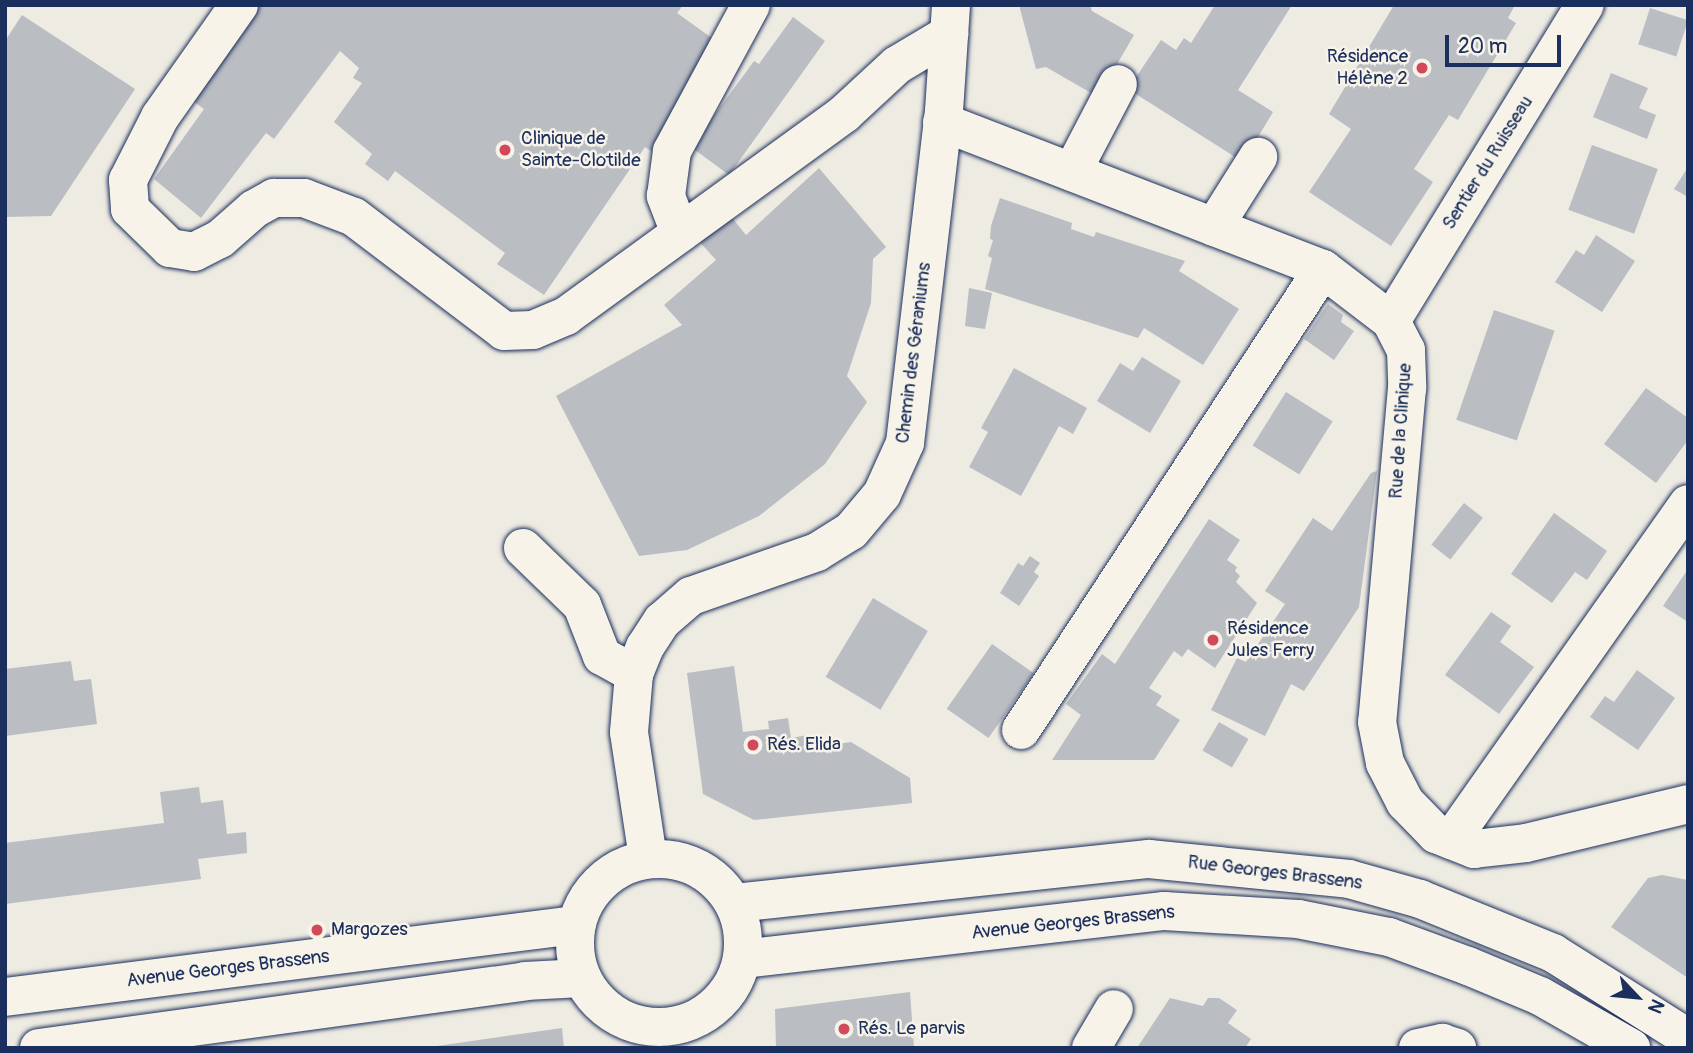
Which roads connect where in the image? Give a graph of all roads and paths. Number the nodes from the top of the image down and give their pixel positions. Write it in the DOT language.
graph roads {
  1 [pos="239,5"];
  2 [pos="751,5"];
  3 [pos="1585,5"];
  4 [pos="950,20"];
  5 [pos="1118,83"];
  6 [pos="943,122"];
  7 [pos="1258,157"];
  8 [pos="1072,172"];
  9 [pos="1214,228"];
  10 [pos="680,233"];
  11 [pos="1322,270"];
  12 [pos="1391,321"];
  13 [pos="1688,504"];
  14 [pos="523,548"];
  15 [pos="634,674"];
  16 [pos="1021,730"];
  17 [pos="1688,804"];
  18 [pos="1451,840"];
  19 [pos="648,858"];
  20 [pos="734,903"];
  21 [pos="576,925"];
  22 [pos="742,959"];
  23 [pos="582,978"];
  24 [pos="5,997"];
  25 [pos="1114,1009"];
  26 [pos="675,1037"];
  27 [pos="1688,1038"];
  28 [pos="40,1048"];
  29 [pos="1091,1048"];
  30 [pos="1418,1048"];
  31 [pos="1457,1048"];
  32 [pos="1631,1048"];
  1 -- 10 [label="street"];
  2 -- 10 [label="street"];
  3 -- 12 [label="street, Sentier du Ruisseau"];
  4 -- 6 [label="street"];
  4 -- 10 [label="street"];
  5 -- 8 [label="street"];
  6 -- 8 [label="street, Rue de la Clinique"];
  6 -- 15 [label="street, Chemin des Géraniums"];
  7 -- 9 [label="street"];
  8 -- 9 [label="street, Rue de la Clinique"];
  9 -- 11 [label="street, Rue de la Clinique"];
  11 -- 12 [label="street, Rue de la Clinique"];
  11 -- 16 [label="street"];
  12 -- 18 [label="street, Rue de la Clinique"];
  13 -- 18 [label="street"];
  14 -- 15 [label="street"];
  15 -- 19 [label="street, Chemin des Géraniums"];
  17 -- 18 [label="street, Rue de la Clinique"];
  19 -- 20 [label="street"];
  19 -- 21 [label="street"];
  20 -- 22 [label="street"];
  20 -- 27 [label="street, Rue Georges Brassens"];
  21 -- 23 [label="street"];
  21 -- 24 [label="street, Avenue Georges Brassens"];
  22 -- 26 [label="street"];
  22 -- 32 [label="street, Avenue Georges Brassens"];
  23 -- 26 [label="street"];
  23 -- 28 [label="street"];
  25 -- 29 [label="street"];
  30 -- 31 [label="street"];
}
